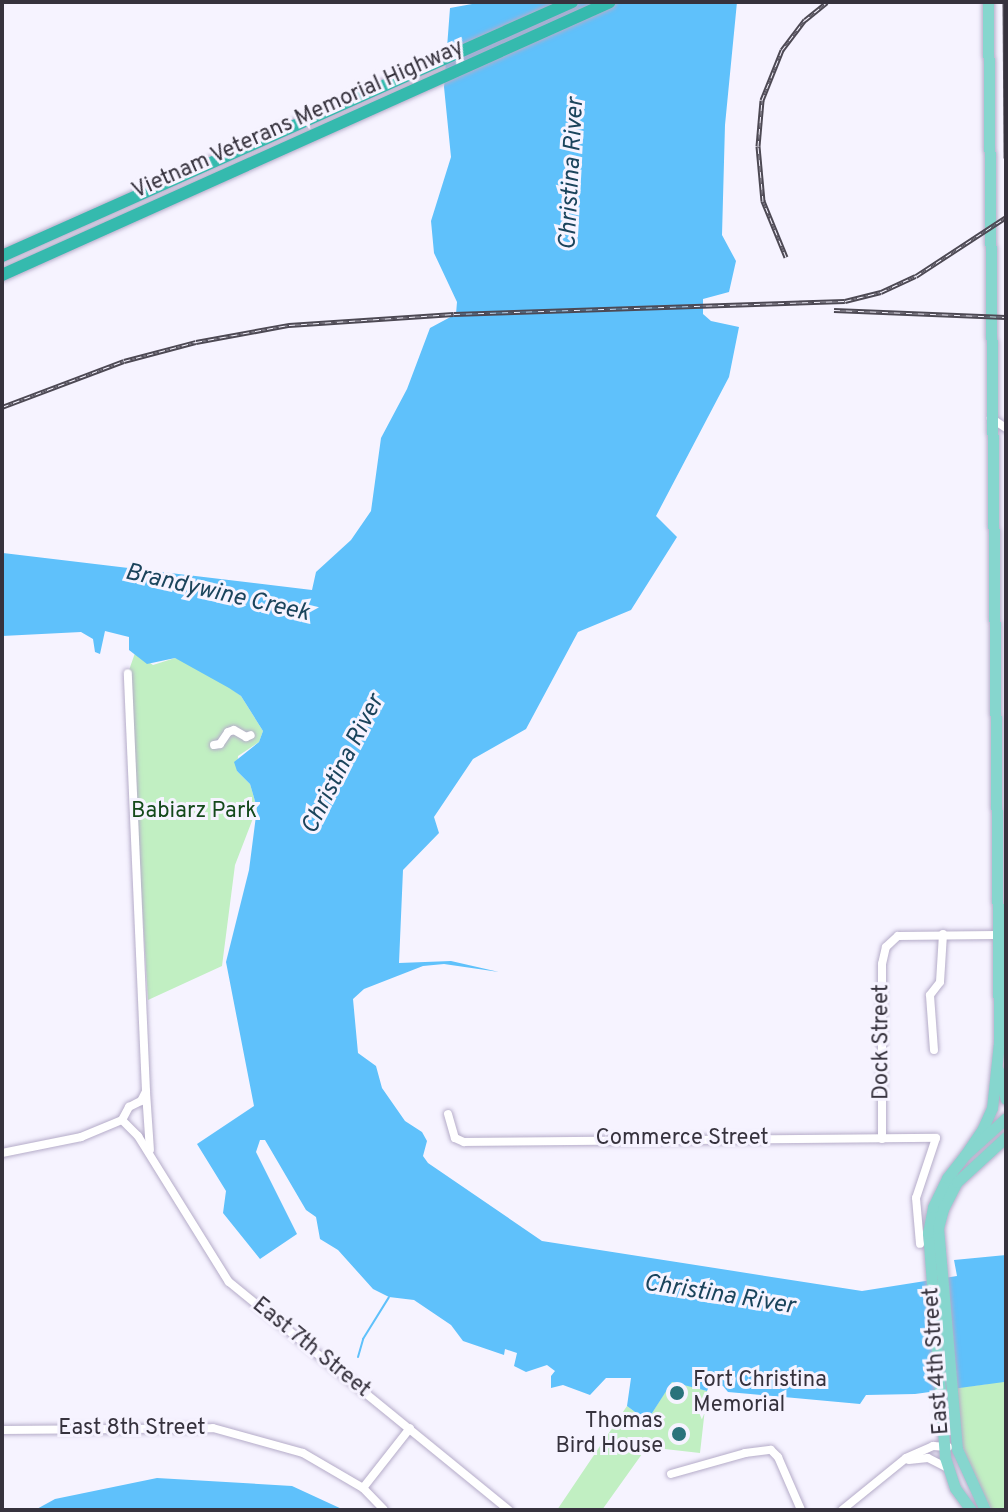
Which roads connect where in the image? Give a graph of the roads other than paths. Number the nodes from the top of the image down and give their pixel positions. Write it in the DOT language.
graph roads {
  1 [pos="572,2"];
  2 [pos="610,2"];
  3 [pos="988,2"];
  4 [pos="2,256"];
  5 [pos="2,275"];
  6 [pos="991,418"];
  7 [pos="1006,428"];
  8 [pos="993,631"];
  9 [pos="1006,643"];
  10 [pos="128,673"];
  11 [pos="251,735"];
  12 [pos="214,745"];
  13 [pos="1006,822"];
  14 [pos="994,832"];
  15 [pos="1006,926"];
  16 [pos="943,934"];
  17 [pos="996,935"];
  18 [pos="999,1043"];
  19 [pos="934,1050"];
  20 [pos="996,1062"];
  21 [pos="1006,1072"];
  22 [pos="146,1091"];
  23 [pos="1006,1099"];
  24 [pos="448,1114"];
  25 [pos="1006,1118"];
  26 [pos="122,1120"];
  27 [pos="1006,1137"];
  28 [pos="882,1139"];
  29 [pos="2,1153"];
  30 [pos="150,1155"];
  31 [pos="965,1155"];
  32 [pos="938,1208"];
  33 [pos="920,1244"];
  34 [pos="410,1428"];
  35 [pos="2,1430"];
  36 [pos="943,1440"];
  37 [pos="957,1449"];
  38 [pos="897,1463"];
  39 [pos="948,1468"];
  40 [pos="671,1474"];
  41 [pos="363,1488"];
  42 [pos="384,1510"];
  43 [pos="509,1510"];
  44 [pos="801,1510"];
  45 [pos="842,1510"];
  46 [pos="971,1510"];
  47 [pos="985,1510"];
  1 -- 4 [label="highway, Vietnam Veterans Memorial Highway"];
  2 -- 5 [label="highway, Vietnam Veterans Memorial Highway"];
  3 -- 6 [label="main road"];
  6 -- 7 [label="street"];
  6 -- 8 [label="main road"];
  8 -- 9 [label="street"];
  8 -- 14 [label="main road"];
  10 -- 22 [label="street, East 7th Street"];
  11 -- 12 [label="street"];
  13 -- 14 [label="street"];
  14 -- 17 [label="main road"];
  15 -- 17 [label="street"];
  16 -- 17 [label="street"];
  16 -- 19 [label="street"];
  16 -- 28 [label="street, Dock Street"];
  17 -- 18 [label="main road"];
  18 -- 20 [label="main road"];
  18 -- 21 [label="main road"];
  20 -- 23 [label="main road"];
  20 -- 31 [label="main road"];
  22 -- 26 [label="street"];
  22 -- 30 [label="street, East 7th Street"];
  24 -- 28 [label="street, Commerce Street"];
  25 -- 31 [label="main road"];
  26 -- 29 [label="street"];
  26 -- 30 [label="street, East 7th Street"];
  27 -- 32 [label="main road"];
  28 -- 33 [label="street, Commerce Street"];
  30 -- 34 [label="street, East 7th Street"];
  31 -- 32 [label="main road"];
  32 -- 36 [label="main road, East 4th Street"];
  32 -- 37 [label="main road, East 4th Street"];
  34 -- 41 [label="street"];
  34 -- 43 [label="street, East 7th Street"];
  35 -- 41 [label="street, East 8th Street"];
  36 -- 37 [label="street"];
  36 -- 38 [label="street"];
  36 -- 39 [label="main road, East 4th Street"];
  37 -- 47 [label="main road, East 4th Street"];
  38 -- 39 [label="street"];
  38 -- 45 [label="street"];
  39 -- 46 [label="main road, East 4th Street"];
  40 -- 44 [label="street"];
  41 -- 42 [label="street, East 8th Street"];
}
